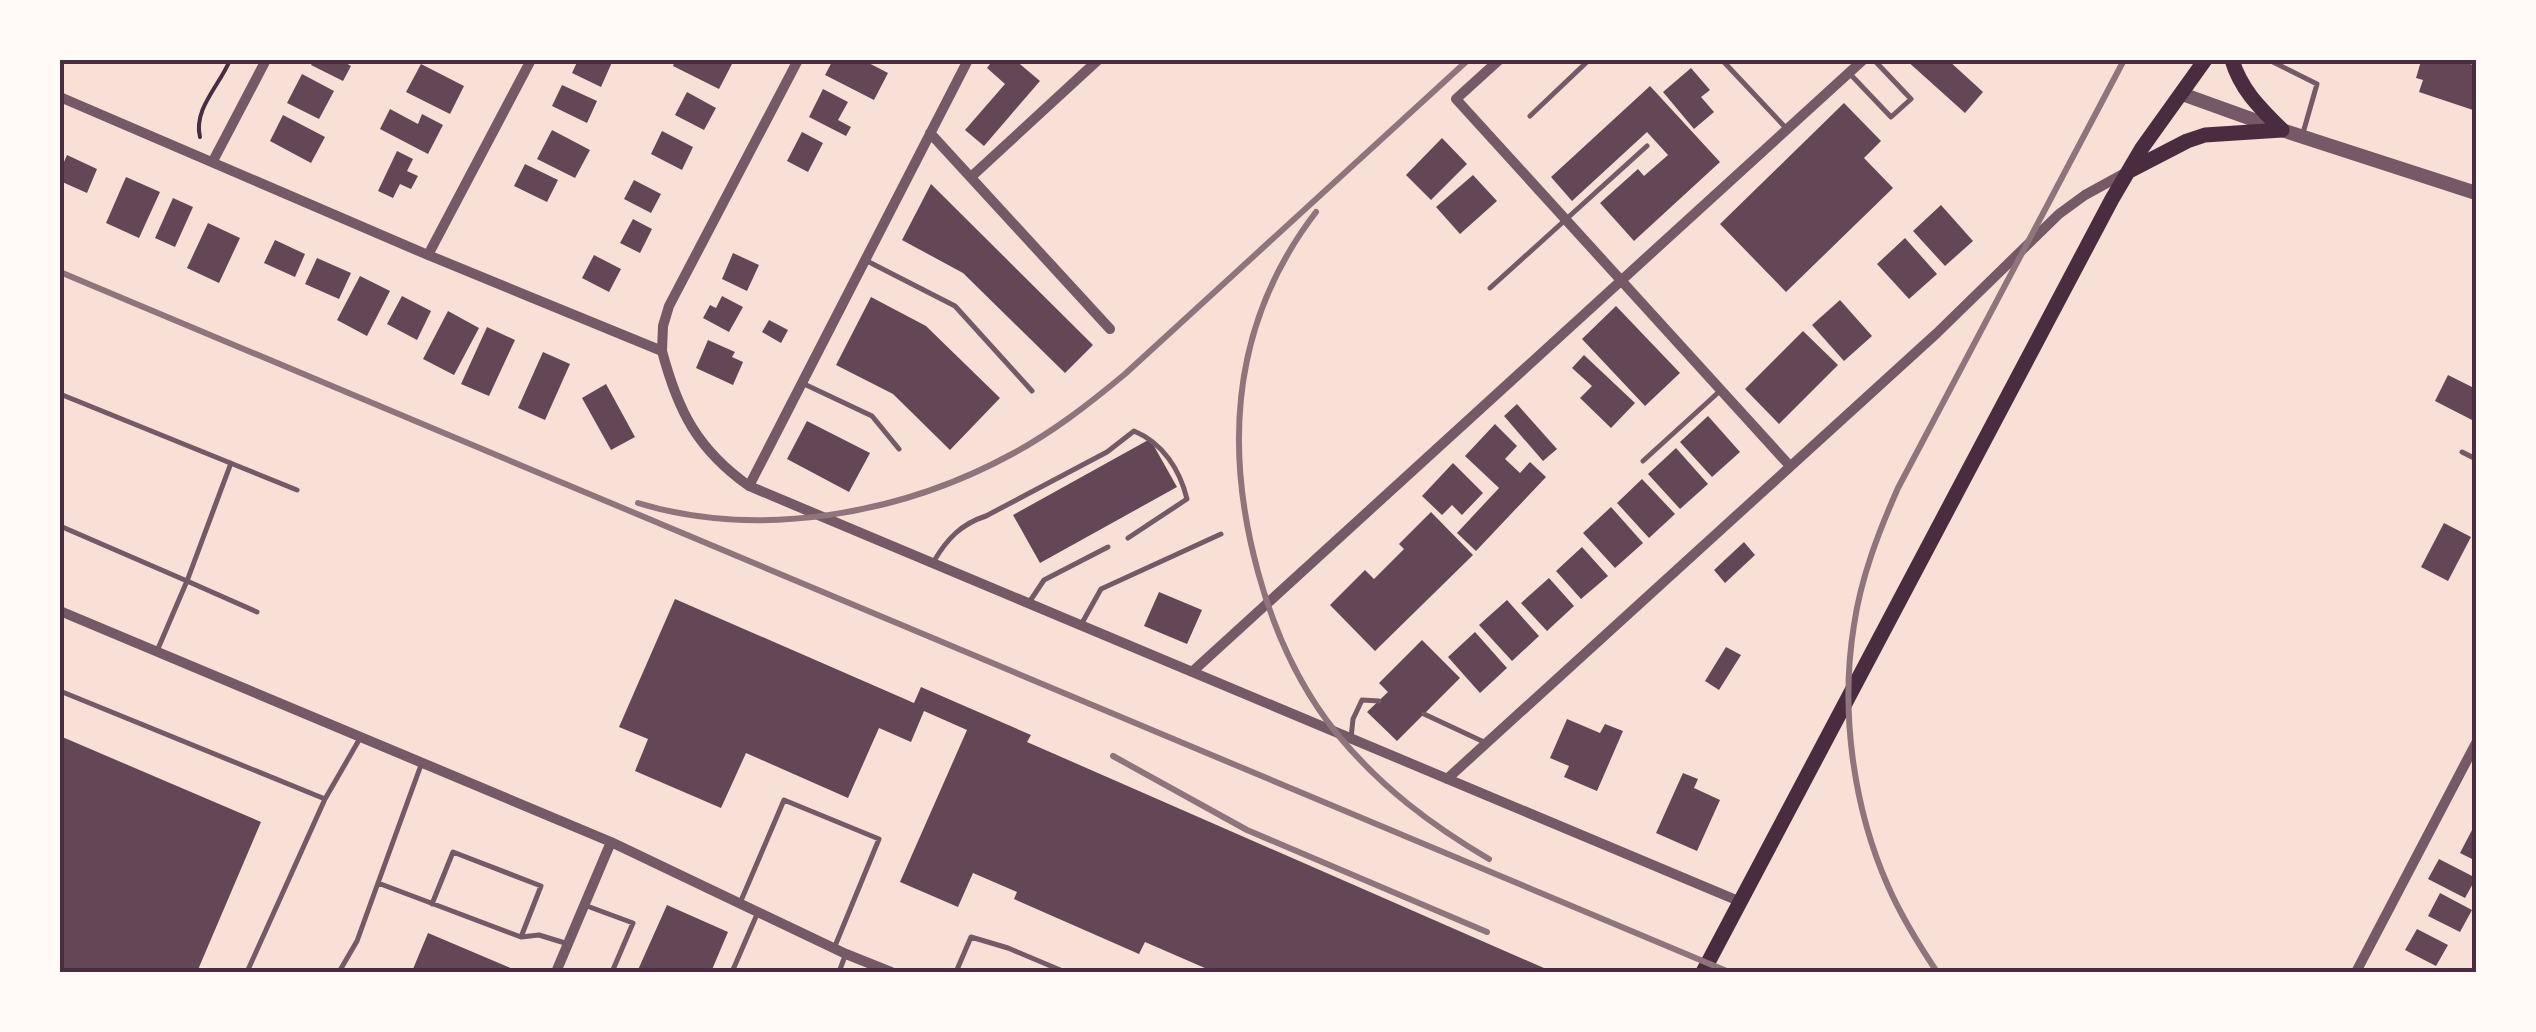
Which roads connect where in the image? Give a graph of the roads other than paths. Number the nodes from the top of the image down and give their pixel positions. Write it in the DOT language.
graph roads {
  1 [pos="266,60"];
  2 [pos="531,60"];
  3 [pos="798,60"];
  4 [pos="968,60"];
  5 [pos="1098,60"];
  6 [pos="1499,60"];
  7 [pos="1589,60"];
  8 [pos="1722,60"];
  9 [pos="1863,60"];
  10 [pos="1874,60"];
  11 [pos="2206,60"];
  12 [pos="2232,60"];
  13 [pos="2269,60"];
  14 [pos="1848,73"];
  15 [pos="2182,94"];
  16 [pos="60,97"];
  17 [pos="1530,116"];
  18 [pos="1787,129"];
  19 [pos="2282,130"];
  20 [pos="930,133"];
  21 [pos="2302,136"];
  22 [pos="1647,146"];
  23 [pos="213,161"];
  24 [pos="2127,172"];
  25 [pos="970,176"];
  26 [pos="2476,193"];
  27 [pos="1566,220"];
  28 [pos="428,255"];
  29 [pos="865,260"];
  30 [pos="1622,280"];
  31 [pos="1490,288"];
  32 [pos="1110,329"];
  33 [pos="662,350"];
  34 [pos="802,383"];
  35 [pos="1721,390"];
  36 [pos="1032,391"];
  37 [pos="60,394"];
  38 [pos="899,449"];
  39 [pos="2462,452"];
  40 [pos="2476,459"];
  41 [pos="1643,461"];
  42 [pos="231,463"];
  43 [pos="1790,466"];
  44 [pos="748,486"];
  45 [pos="297,490"];
  46 [pos="60,526"];
  47 [pos="1221,534"];
  48 [pos="1128,538"];
  49 [pos="1108,547"];
  50 [pos="932,563"];
  51 [pos="187,581"];
  52 [pos="1028,604"];
  53 [pos="60,611"];
  54 [pos="257,612"];
  55 [pos="1080,626"];
  56 [pos="156,651"];
  57 [pos="1192,672"];
  58 [pos="60,690"];
  59 [pos="1379,701"];
  60 [pos="1424,714"];
  61 [pos="361,737"];
  62 [pos="1351,739"];
  63 [pos="2476,742"];
  64 [pos="1486,744"];
  65 [pos="422,762"];
  66 [pos="1447,779"];
  67 [pos="326,799"];
  68 [pos="611,842"];
  69 [pos="378,884"];
  70 [pos="1741,902"];
  71 [pos="432,904"];
  72 [pos="585,904"];
  73 [pos="740,904"];
  74 [pos="758,912"];
  75 [pos="521,937"];
  76 [pos="568,944"];
  77 [pos="840,951"];
  78 [pos="247,972"];
  79 [pos="339,972"];
  80 [pos="556,972"];
  81 [pos="612,972"];
  82 [pos="732,972"];
  83 [pos="839,972"];
  84 [pos="890,972"];
  85 [pos="956,972"];
  86 [pos="1065,972"];
  87 [pos="1703,972"];
  88 [pos="2356,972"];
  1 -- 23 [label="street"];
  2 -- 28 [label="street"];
  3 -- 33 [label="street"];
  4 -- 20 [label="street"];
  5 -- 25 [label="street"];
  6 -- 27 [label="street"];
  7 -- 17 [label="lane"];
  8 -- 18 [label="lane"];
  9 -- 14 [label="street"];
  10 -- 14 [label="lane"];
  11 -- 15 [label="main road"];
  12 -- 19 [label="main road"];
  13 -- 21 [label="lane"];
  14 -- 18 [label="street"];
  15 -- 19 [label="street"];
  15 -- 24 [label="main road"];
  16 -- 23 [label="street"];
  18 -- 30 [label="street"];
  19 -- 21 [label="street"];
  19 -- 24 [label="main road"];
  20 -- 25 [label="street"];
  20 -- 29 [label="street"];
  21 -- 26 [label="street"];
  22 -- 27 [label="lane"];
  23 -- 28 [label="street"];
  24 -- 43 [label="street"];
  24 -- 70 [label="main road"];
  25 -- 32 [label="street"];
  27 -- 30 [label="street"];
  27 -- 31 [label="lane"];
  28 -- 33 [label="street"];
  29 -- 34 [label="street"];
  29 -- 36 [label="lane"];
  30 -- 35 [label="street"];
  30 -- 57 [label="street"];
  33 -- 44 [label="street"];
  34 -- 38 [label="lane"];
  34 -- 44 [label="street"];
  35 -- 41 [label="lane"];
  35 -- 43 [label="street"];
  37 -- 42 [label="lane"];
  39 -- 40 [label="lane"];
  42 -- 45 [label="lane"];
  42 -- 51 [label="lane"];
  43 -- 64 [label="street"];
  44 -- 50 [label="street"];
  46 -- 51 [label="lane"];
  47 -- 55 [label="lane"];
  48 -- 50 [label="lane"];
  49 -- 52 [label="lane"];
  50 -- 52 [label="street"];
  51 -- 54 [label="lane"];
  51 -- 56 [label="lane"];
  52 -- 55 [label="street"];
  53 -- 56 [label="street"];
  55 -- 57 [label="street"];
  56 -- 61 [label="street"];
  57 -- 62 [label="street"];
  58 -- 67 [label="lane"];
  59 -- 62 [label="lane"];
  60 -- 64 [label="lane"];
  61 -- 65 [label="street"];
  61 -- 67 [label="lane"];
  62 -- 66 [label="street"];
  63 -- 88 [label="street"];
  64 -- 66 [label="street"];
  65 -- 68 [label="street"];
  65 -- 69 [label="lane"];
  66 -- 70 [label="street"];
  67 -- 78 [label="lane"];
  68 -- 72 [label="street"];
  68 -- 73 [label="street"];
  69 -- 71 [label="lane"];
  69 -- 79 [label="lane"];
  70 -- 87 [label="main road"];
  71 -- 75 [label="lane"];
  71 -- 75 [label="lane"];
  72 -- 76 [label="street"];
  72 -- 81 [label="lane"];
  73 -- 74 [label="street"];
  73 -- 77 [label="lane"];
  74 -- 77 [label="street"];
  74 -- 82 [label="lane"];
  75 -- 76 [label="lane"];
  76 -- 80 [label="street"];
  77 -- 83 [label="lane"];
  77 -- 84 [label="street"];
  85 -- 86 [label="lane"];
}
